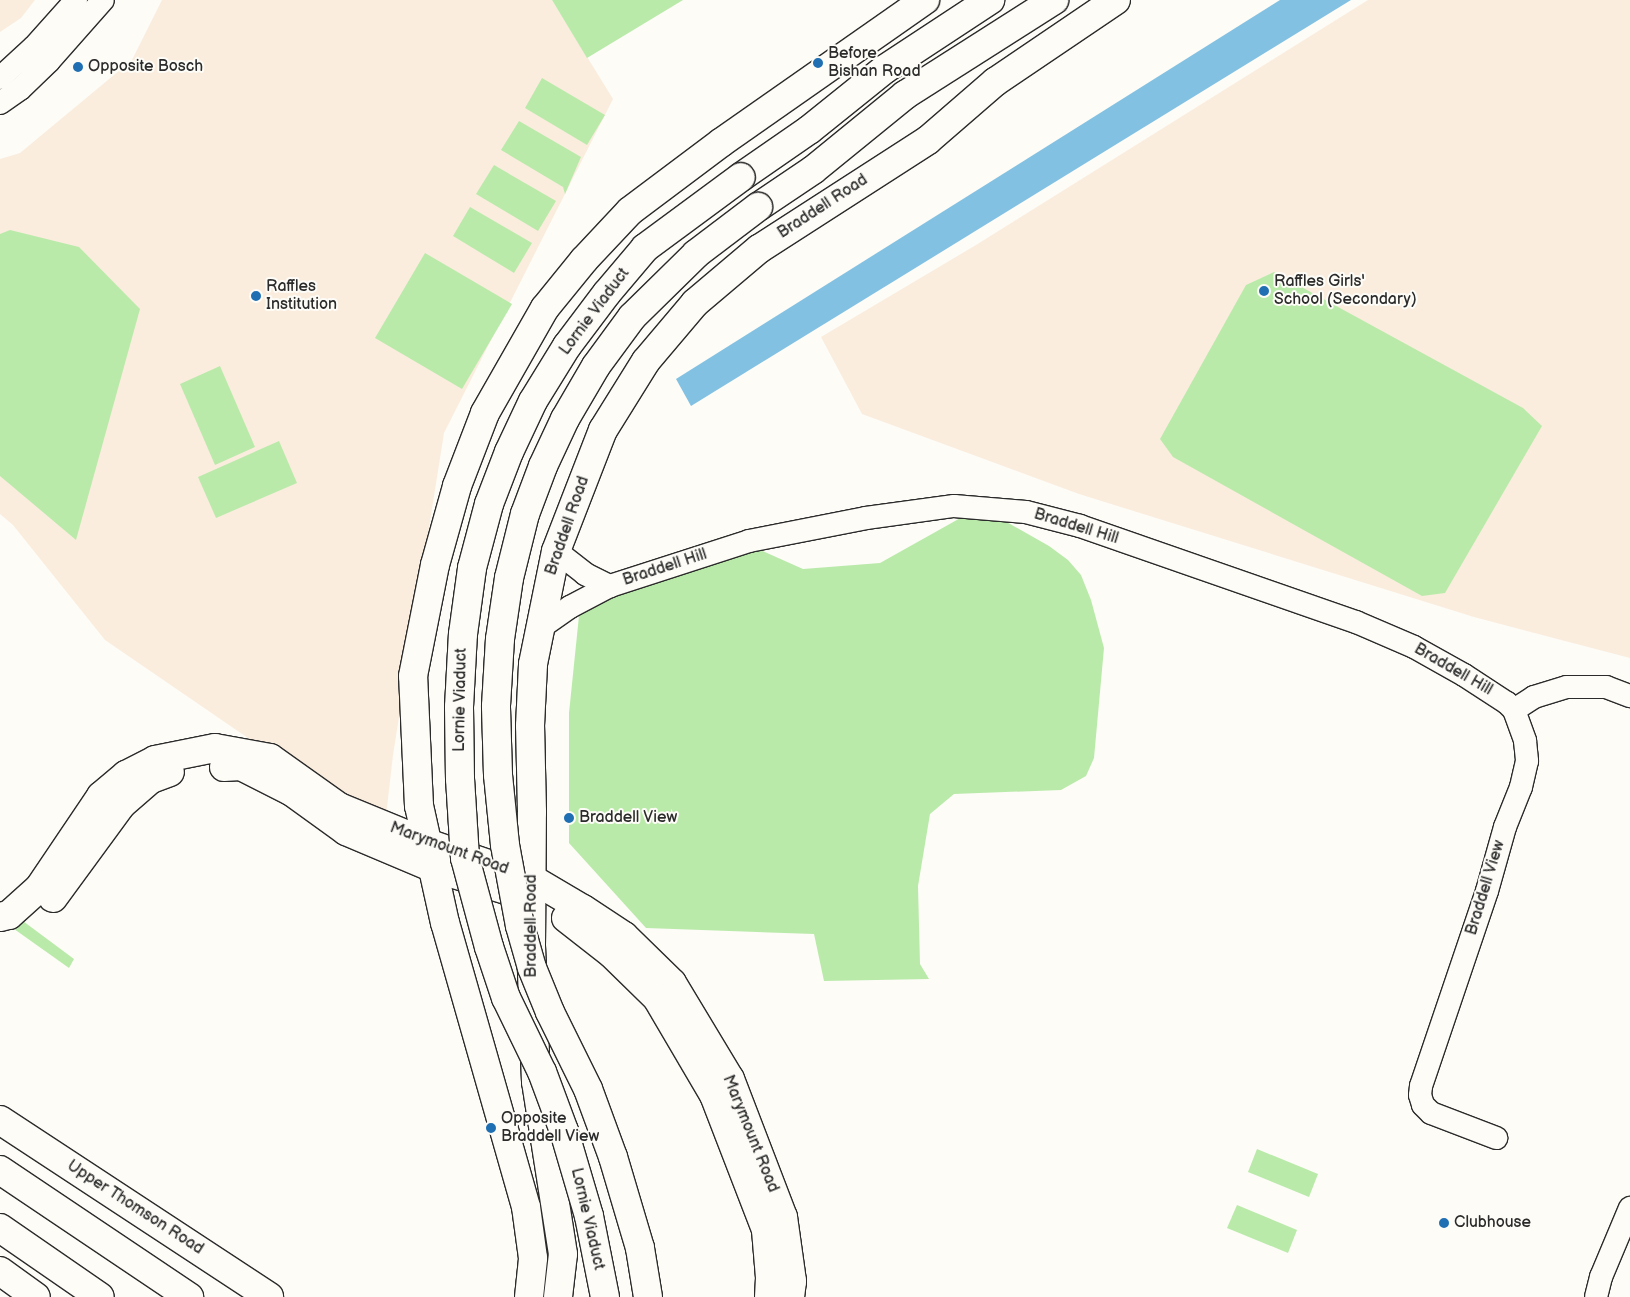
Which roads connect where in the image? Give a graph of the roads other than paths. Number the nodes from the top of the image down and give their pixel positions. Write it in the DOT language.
graph roads {
  1 [pos="76,0"];
  2 [pos="102,0"];
  3 [pos="925,0"];
  4 [pos="990,0"];
  5 [pos="1054,0"];
  6 [pos="1116,0"];
  7 [pos="0,78"];
  8 [pos="0,103"];
  9 [pos="556,551"];
  10 [pos="610,586"];
  11 [pos="540,628"];
  12 [pos="1630,696"];
  13 [pos="1514,710"];
  14 [pos="429,855"];
  15 [pos="532,888"];
  16 [pos="0,917"];
  17 [pos="0,931"];
  18 [pos="0,1120"];
  19 [pos="1496,1138"];
  20 [pos="0,1170"];
  21 [pos="1630,1208"];
  22 [pos="0,1228"];
  23 [pos="563,1254"];
  24 [pos="0,1271"];
  25 [pos="178,1290"];
  26 [pos="36,1297"];
  27 [pos="100,1297"];
  28 [pos="269,1297"];
  29 [pos="529,1297"];
  30 [pos="558,1297"];
  31 [pos="567,1297"];
  32 [pos="605,1297"];
  33 [pos="648,1297"];
  34 [pos="769,1297"];
  35 [pos="790,1297"];
  36 [pos="1596,1297"];
  1 -- 7 [label="street"];
  2 -- 8 [label="street"];
  3 -- 14 [label="main road"];
  4 -- 32 [label="main road, Lornie Viaduct, bridge"];
  5 -- 33 [label="main road, Lornie Viaduct, bridge"];
  6 -- 9 [label="main road, Braddell Road"];
  9 -- 10 [label="street, Braddell Hill"];
  9 -- 11 [label="main road, Braddell Road"];
  10 -- 11 [label="street, Braddell Hill"];
  10 -- 13 [label="street, Braddell Hill"];
  11 -- 15 [label="main road, Braddell Road"];
  12 -- 13 [label="street"];
  13 -- 19 [label="street, Braddell View"];
  14 -- 15 [label="main road, Marymount Road"];
  14 -- 16 [label="main road, Marymount Road"];
  14 -- 17 [label="main road, Marymount Road"];
  14 -- 29 [label="main road"];
  15 -- 23 [label="main road, Braddell Road"];
  15 -- 34 [label="main road, Marymount Road"];
  15 -- 35 [label="main road, Marymount Road"];
  18 -- 28 [label="main road, Upper Thomson Road"];
  20 -- 25 [label="main road"];
  21 -- 36 [label="street"];
  22 -- 27 [label="main road"];
  23 -- 30 [label="main road, Braddell Road"];
  23 -- 31 [label="main road"];
  24 -- 26 [label="main road"];
}
